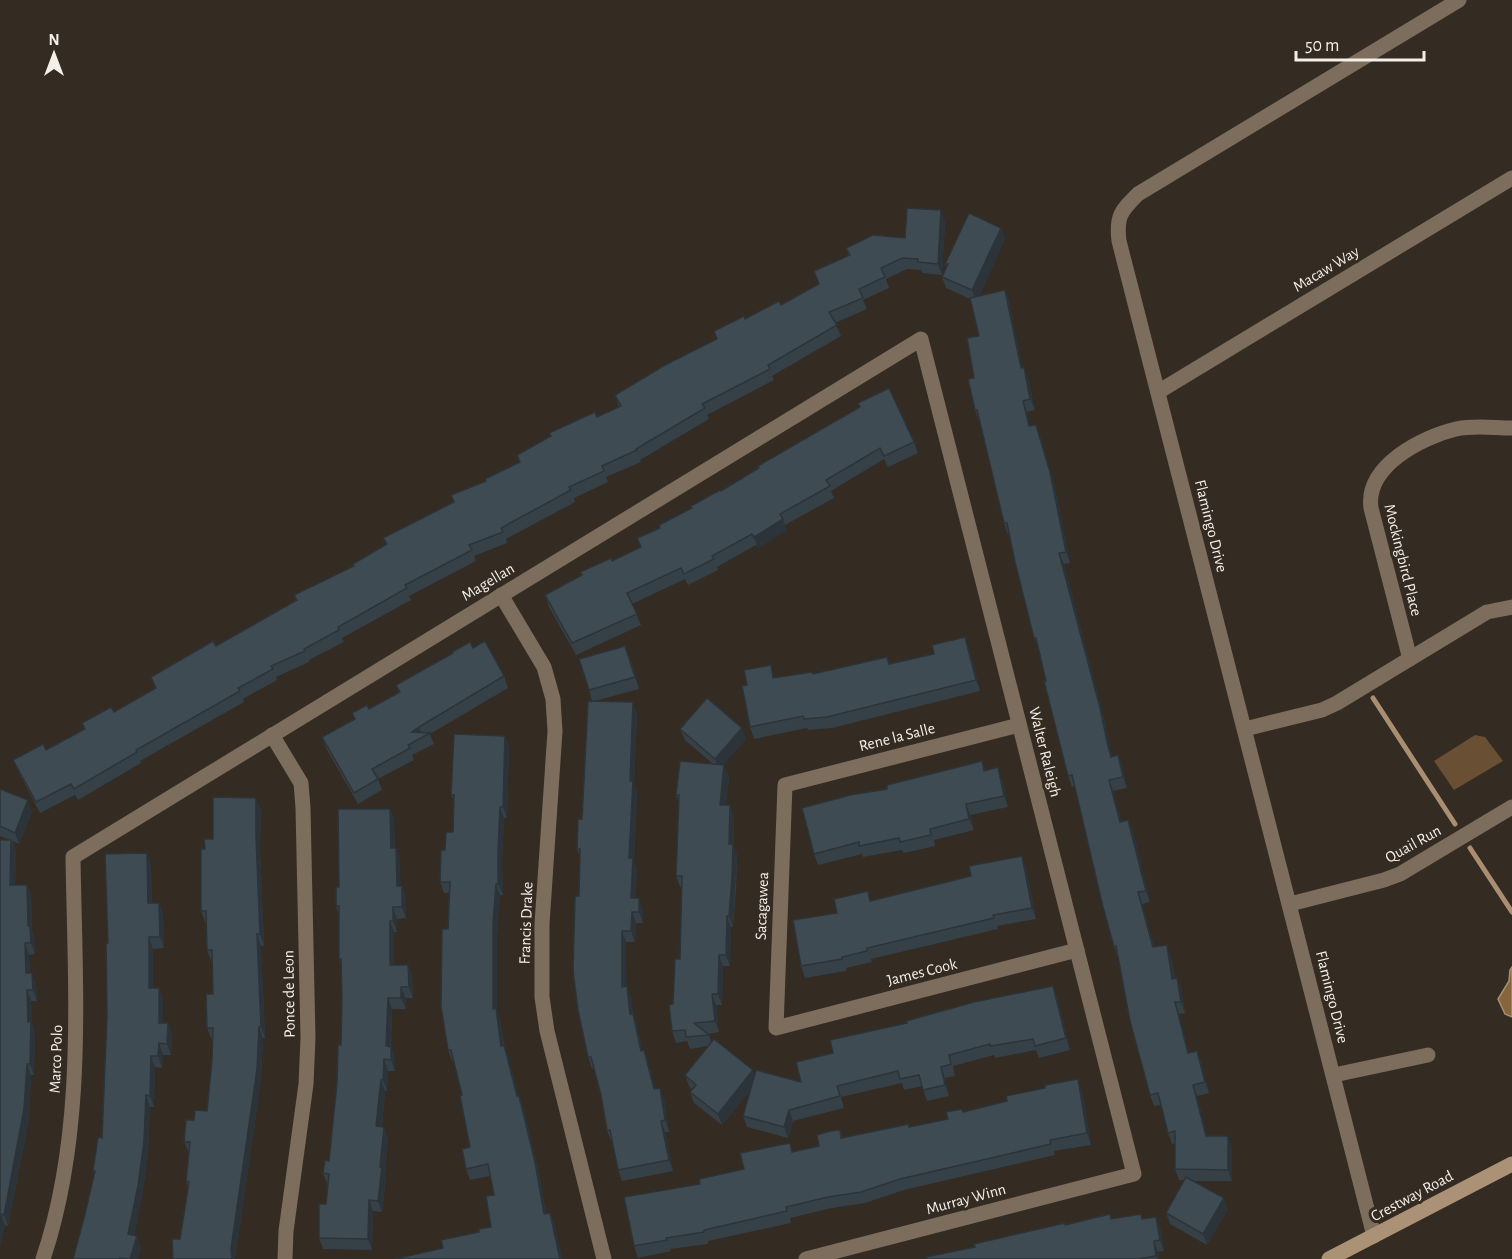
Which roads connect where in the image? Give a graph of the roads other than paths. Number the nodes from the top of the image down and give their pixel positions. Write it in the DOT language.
graph roads {
  1 [pos="1459,0"];
  2 [pos="1512,178"];
  3 [pos="921,339"];
  4 [pos="1158,392"];
  5 [pos="1512,428"];
  6 [pos="501,595"];
  7 [pos="1512,607"];
  8 [pos="1410,659"];
  9 [pos="1019,725"];
  10 [pos="1245,729"];
  11 [pos="272,735"];
  12 [pos="785,785"];
  13 [pos="1512,807"];
  14 [pos="73,856"];
  15 [pos="1290,904"];
  16 [pos="1077,950"];
  17 [pos="776,1028"];
  18 [pos="1428,1054"];
  19 [pos="1334,1075"];
  20 [pos="1512,1164"];
  21 [pos="1134,1174"];
  22 [pos="1374,1236"];
  23 [pos="43,1259"];
  24 [pos="285,1259"];
  25 [pos="604,1259"];
  26 [pos="806,1259"];
  27 [pos="1329,1259"];
  1 -- 4 [label="street, Flamingo Drive"];
  2 -- 4 [label="street, Macaw Way"];
  3 -- 6 [label="street, Magellan"];
  3 -- 9 [label="street, Walter Raleigh"];
  4 -- 10 [label="street, Flamingo Drive"];
  5 -- 8 [label="street, Mockingbird Place"];
  6 -- 11 [label="street, Magellan"];
  6 -- 25 [label="street, Francis Drake"];
  7 -- 8 [label="street"];
  8 -- 10 [label="street"];
  9 -- 12 [label="street, Rene la Salle"];
  9 -- 16 [label="street, Walter Raleigh"];
  10 -- 15 [label="street, Flamingo Drive"];
  11 -- 14 [label="street, Magellan"];
  11 -- 24 [label="street, Ponce de Leon"];
  12 -- 17 [label="street, Sacagawea"];
  13 -- 15 [label="street, Quail Run"];
  14 -- 23 [label="street, Marco Polo"];
  15 -- 19 [label="street, Flamingo Drive"];
  16 -- 17 [label="street, James Cook"];
  16 -- 21 [label="street, Walter Raleigh"];
  18 -- 19 [label="street"];
  19 -- 22 [label="street, Flamingo Drive"];
  20 -- 22 [label="main road, Crestway Road"];
  21 -- 26 [label="street, Murray Winn"];
  22 -- 27 [label="main road, Crestway Road"];
}
